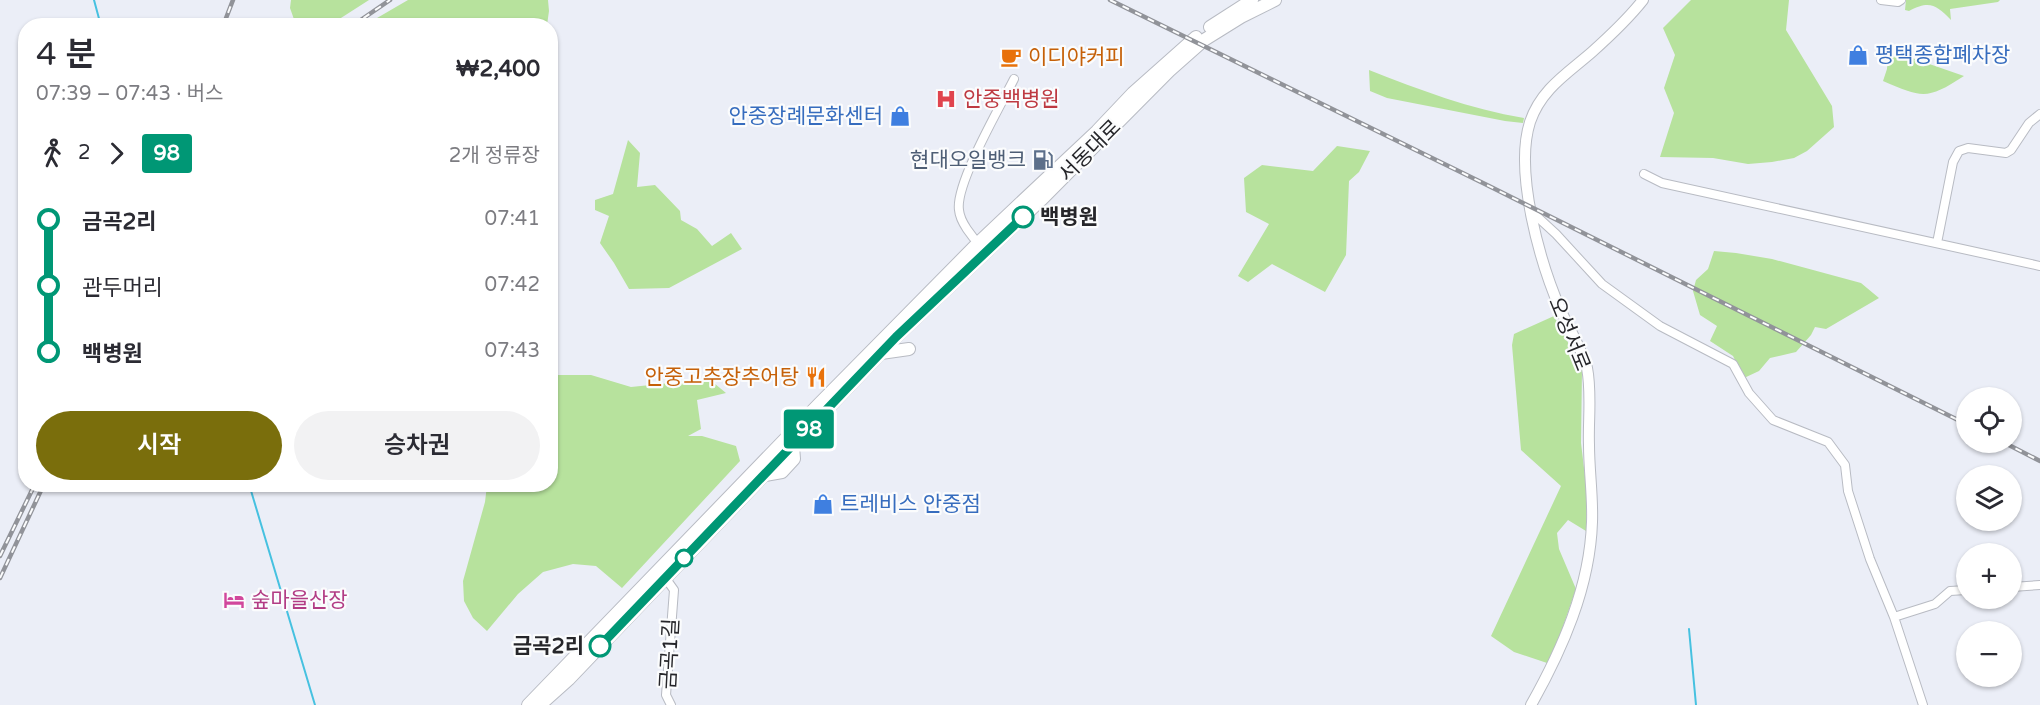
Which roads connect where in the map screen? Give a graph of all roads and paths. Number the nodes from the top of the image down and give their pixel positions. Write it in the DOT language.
graph roads {
  1 [pos="1252,0"];
  2 [pos="1275,0"];
  3 [pos="1643,0"];
  4 [pos="1881,0"];
  5 [pos="1901,0"];
  6 [pos="1014,79"];
  7 [pos="2040,114"];
  8 [pos="1644,174"];
  9 [pos="1532,212"];
  10 [pos="1937,243"];
  11 [pos="983,247"];
  12 [pos="2040,266"];
  13 [pos="909,350"];
  14 [pos="881,354"];
  15 [pos="661,576"];
  16 [pos="2040,585"];
  17 [pos="2022,586"];
  18 [pos="1956,591"];
  19 [pos="1894,617"];
  20 [pos="528,705"];
  21 [pos="540,705"];
  22 [pos="671,705"];
  23 [pos="1531,705"];
  24 [pos="1923,705"];
  1 -- 11 [label="main road, 서동대로"];
  2 -- 11 [label="main road, 서동대로"];
  3 -- 9 [label="street, 오성서로"];
  4 -- 5 [label="street"];
  6 -- 11 [label="street"];
  7 -- 10 [label="street"];
  8 -- 10 [label="street"];
  9 -- 19 [label="street"];
  9 -- 23 [label="street, 오성서로"];
  10 -- 12 [label="street"];
  11 -- 14 [label="main road, 서동대로"];
  11 -- 15 [label="main road, 서동대로"];
  13 -- 14 [label="main road"];
  14 -- 15 [label="main road, 서동대로"];
  15 -- 20 [label="main road, 서동대로"];
  15 -- 21 [label="main road, 서동대로"];
  15 -- 22 [label="street, 금곡1길"];
  16 -- 17 [label="street"];
  18 -- 19 [label="street"];
  19 -- 24 [label="street"];
}
